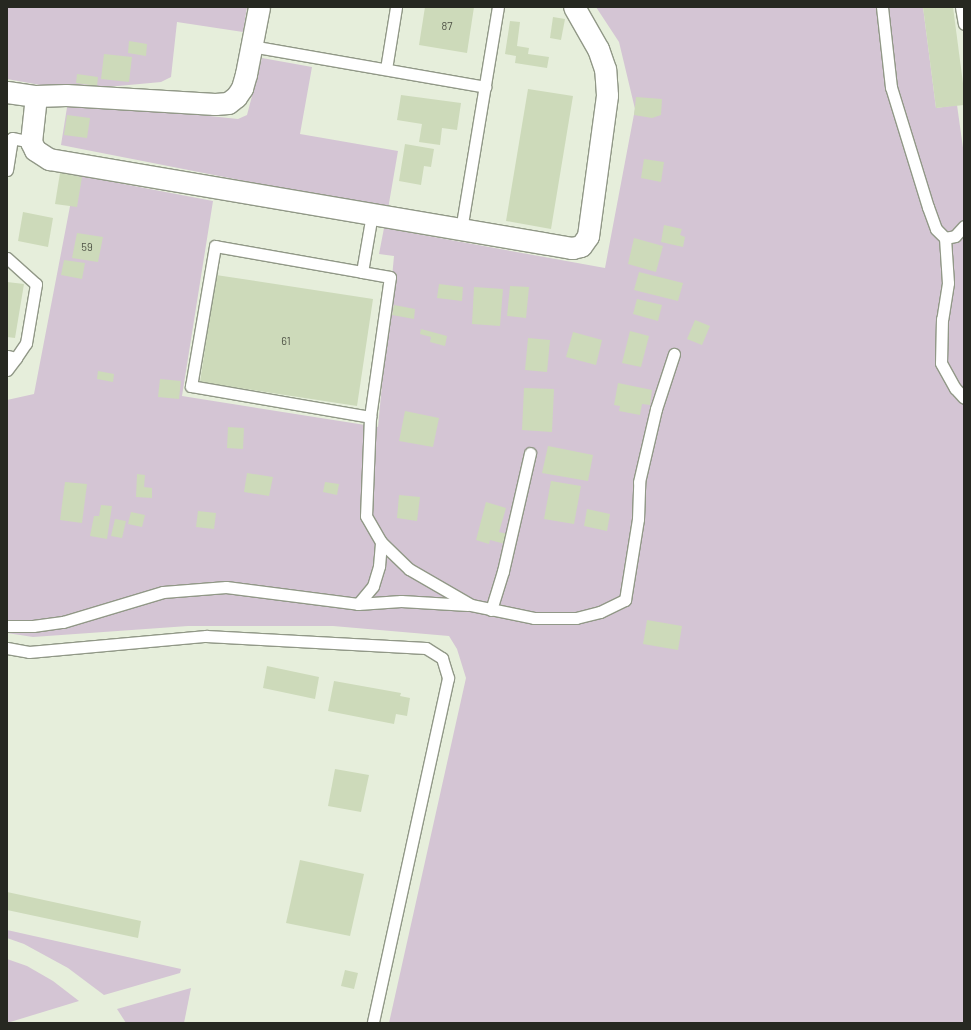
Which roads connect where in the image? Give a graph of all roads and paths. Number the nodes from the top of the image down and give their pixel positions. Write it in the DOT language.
graph roads {
  1 [pos="258,7"];
  2 [pos="396,7"];
  3 [pos="498,7"];
  4 [pos="574,7"];
  5 [pos="882,7"];
  6 [pos="961,7"];
  7 [pos="964,24"];
  8 [pos="251,46"];
  9 [pos="386,69"];
  10 [pos="485,87"];
  11 [pos="7,92"];
  12 [pos="36,96"];
  13 [pos="31,142"];
  14 [pos="7,170"];
  15 [pos="372,214"];
  16 [pos="964,226"];
  17 [pos="461,230"];
  18 [pos="945,238"];
  19 [pos="7,258"];
  20 [pos="362,272"];
  21 [pos="674,354"];
  22 [pos="12,357"];
  23 [pos="7,370"];
  24 [pos="964,398"];
  25 [pos="370,417"];
  26 [pos="530,453"];
  27 [pos="381,542"];
  28 [pos="358,604"];
  29 [pos="471,606"];
  30 [pos="492,610"];
  31 [pos="7,626"];
  32 [pos="7,648"];
  33 [pos="372,1023"];
  1 -- 8 [label="street"];
  2 -- 9 [label="lane"];
  3 -- 10 [label="lane"];
  4 -- 17 [label="street"];
  5 -- 18 [label="lane"];
  6 -- 7 [label="lane"];
  8 -- 9 [label="lane"];
  8 -- 12 [label="street"];
  9 -- 10 [label="lane"];
  10 -- 17 [label="lane"];
  11 -- 12 [label="street"];
  12 -- 13 [label="street"];
  13 -- 14 [label="lane"];
  13 -- 15 [label="street"];
  15 -- 17 [label="street"];
  15 -- 20 [label="lane"];
  16 -- 18 [label="lane"];
  18 -- 24 [label="lane"];
  19 -- 22 [label="lane"];
  20 -- 25 [label="lane"];
  20 -- 25 [label="lane"];
  21 -- 30 [label="lane"];
  22 -- 23 [label="lane"];
  25 -- 27 [label="lane"];
  26 -- 30 [label="lane"];
  27 -- 28 [label="lane"];
  27 -- 29 [label="lane"];
  28 -- 29 [label="lane"];
  28 -- 31 [label="lane"];
  29 -- 30 [label="lane"];
  32 -- 33 [label="lane"];
}
